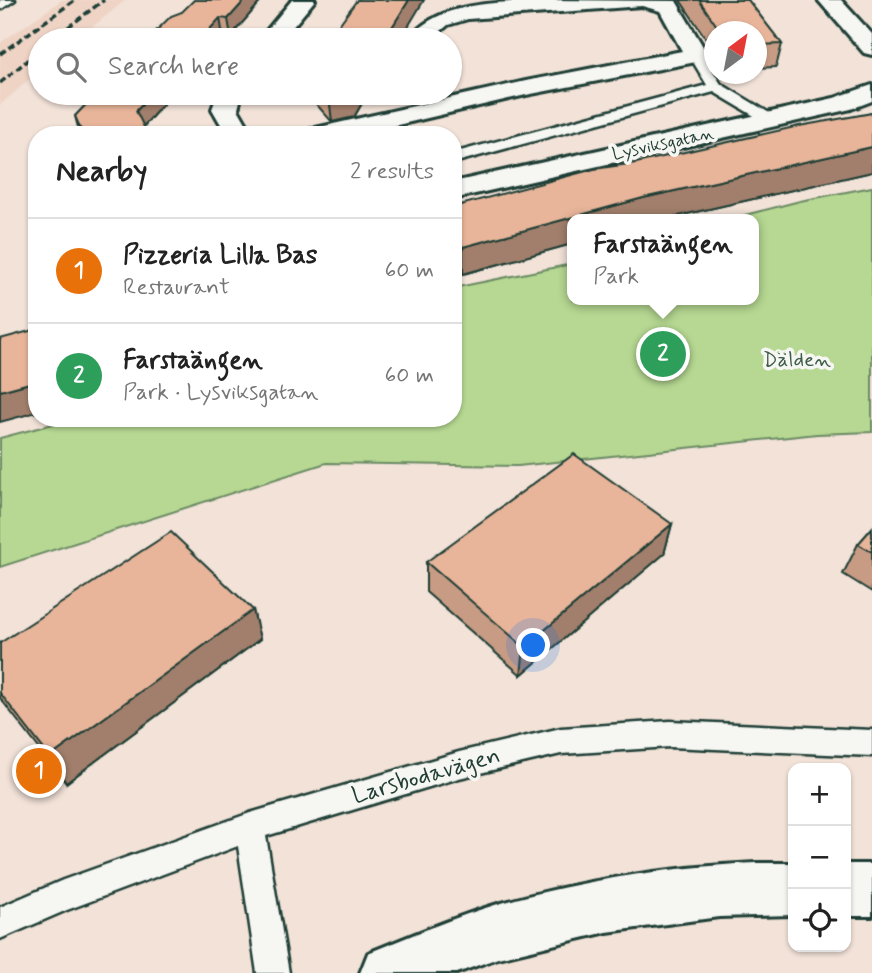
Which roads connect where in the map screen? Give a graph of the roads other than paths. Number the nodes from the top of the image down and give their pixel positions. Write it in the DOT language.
graph roads {
  1 [pos="9,0"];
  2 [pos="304,0"];
  3 [pos="642,0"];
  4 [pos="829,0"];
  5 [pos="0,6"];
  6 [pos="280,28"];
  7 [pos="428,28"];
  8 [pos="872,48"];
  9 [pos="696,55"];
  10 [pos="716,87"];
  11 [pos="872,92"];
  12 [pos="462,102"];
  13 [pos="226,105"];
  14 [pos="384,105"];
  15 [pos="449,105"];
  16 [pos="771,120"];
  17 [pos="377,121"];
  18 [pos="235,126"];
  19 [pos="357,126"];
  20 [pos="462,156"];
  21 [pos="462,189"];
  22 [pos="872,743"];
  23 [pos="250,827"];
  24 [pos="788,889"];
  25 [pos="851,890"];
  26 [pos="872,890"];
  27 [pos="0,923"];
  28 [pos="273,973"];
  29 [pos="388,973"];
  1 -- 5 [label="lane"];
  2 -- 6 [label="street"];
  3 -- 7 [label="street"];
  3 -- 9 [label="street"];
  4 -- 8 [label="street"];
  9 -- 10 [label="lane"];
  9 -- 12 [label="street"];
  10 -- 16 [label="lane"];
  10 -- 20 [label="lane"];
  11 -- 16 [label="street, Lysviksgatan"];
  13 -- 18 [label="street"];
  14 -- 17 [label="street"];
  15 -- 17 [label="street"];
  16 -- 21 [label="street, Lysviksgatan"];
  17 -- 19 [label="street"];
  22 -- 23 [label="lane, Larsbodavägen"];
  23 -- 27 [label="lane, Larsbodavägen"];
  23 -- 28 [label="lane"];
  24 -- 29 [label="street"];
  25 -- 26 [label="street"];
}
